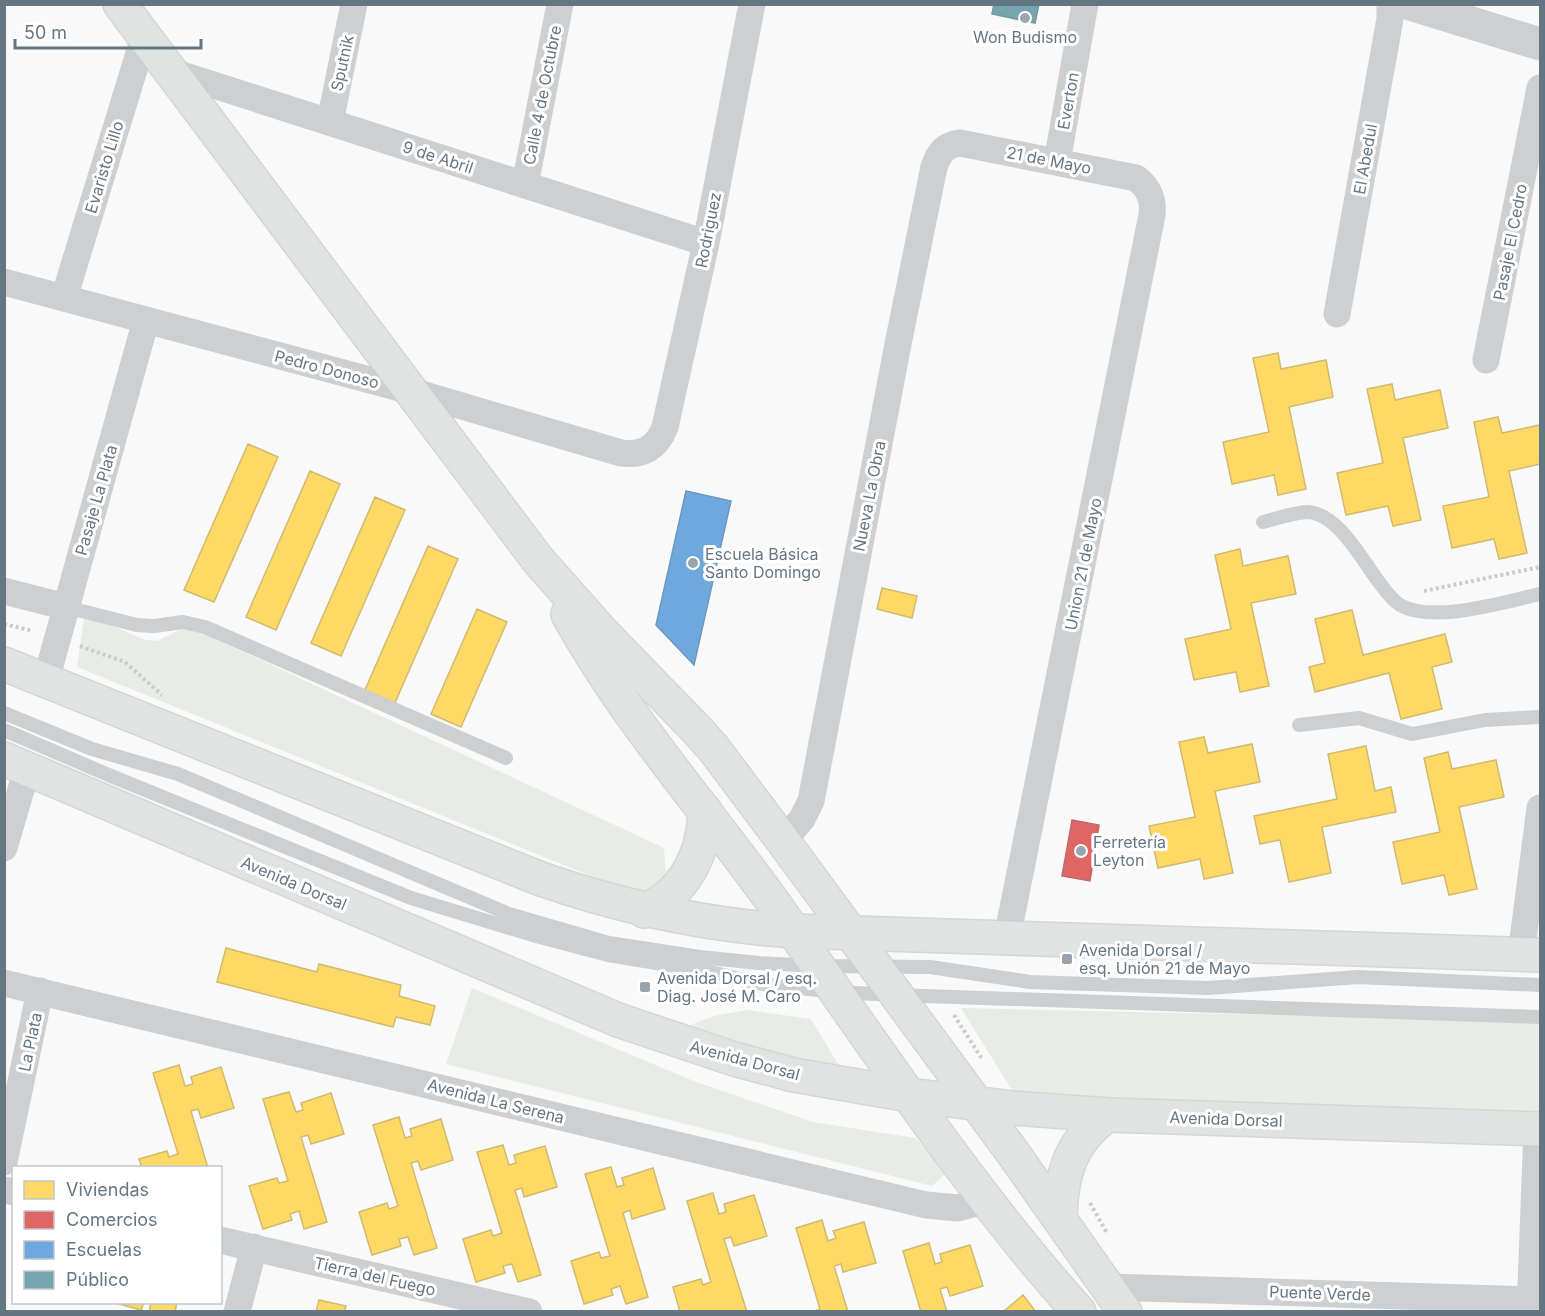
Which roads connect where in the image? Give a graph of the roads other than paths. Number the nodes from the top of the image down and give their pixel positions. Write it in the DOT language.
graph roads {
  1 [pos="120,4"];
  2 [pos="354,4"];
  3 [pos="560,4"];
  4 [pos="752,4"];
  5 [pos="1085,4"];
  6 [pos="1390,4"];
  7 [pos="1410,4"];
  8 [pos="144,36"];
  9 [pos="1540,44"];
  10 [pos="170,71"];
  11 [pos="1540,88"];
  12 [pos="330,122"];
  13 [pos="946,147"];
  14 [pos="1057,162"];
  15 [pos="525,185"];
  16 [pos="1148,190"];
  17 [pos="706,243"];
  18 [pos="4,282"];
  19 [pos="64,298"];
  20 [pos="1337,314"];
  21 [pos="146,320"];
  22 [pos="1486,360"];
  23 [pos="411,391"];
  24 [pos="649,449"];
  25 [pos="1263,522"];
  26 [pos="538,560"];
  27 [pos="4,591"];
  28 [pos="1540,594"];
  29 [pos="66,608"];
  30 [pos="4,664"];
  31 [pos="46,680"];
  32 [pos="4,713"];
  33 [pos="1540,717"];
  34 [pos="1299,724"];
  35 [pos="4,730"];
  36 [pos="506,758"];
  37 [pos="16,764"];
  38 [pos="11,801"];
  39 [pos="1540,808"];
  40 [pos="705,811"];
  41 [pos="783,841"];
  42 [pos="4,848"];
  43 [pos="644,911"];
  44 [pos="793,931"];
  45 [pos="852,933"];
  46 [pos="1007,938"];
  47 [pos="1531,955"];
  48 [pos="876,966"];
  49 [pos="827,979"];
  50 [pos="4,983"];
  51 [pos="1540,984"];
  52 [pos="40,992"];
  53 [pos="896,995"];
  54 [pos="1540,1017"];
  55 [pos="909,1095"];
  56 [pos="977,1104"];
  57 [pos="1108,1114"];
  58 [pos="1539,1129"];
  59 [pos="4,1162"];
  60 [pos="987,1200"];
  61 [pos="1060,1218"];
  62 [pos="222,1240"];
  63 [pos="254,1247"];
  64 [pos="1117,1299"];
  65 [pos="1530,1306"];
  66 [pos="237,1311"];
  67 [pos="529,1311"];
  68 [pos="1079,1311"];
  1 -- 8 [label="main road"];
  2 -- 12 [label="street, Sputnik"];
  3 -- 15 [label="street, Calle 4 de Octubre"];
  4 -- 17 [label="street, Rodriguez"];
  5 -- 14 [label="street, Everton"];
  6 -- 20 [label="street, El Abedul"];
  7 -- 9 [label="street"];
  8 -- 10 [label="main road"];
  8 -- 19 [label="street, Evaristo Lillo"];
  10 -- 12 [label="street, 9 de Abril"];
  10 -- 23 [label="main road"];
  11 -- 22 [label="street, Pasaje El Cedro"];
  12 -- 15 [label="street, 9 de Abril"];
  13 -- 14 [label="street, 21 de Mayo"];
  13 -- 41 [label="street, Nueva La Obra"];
  14 -- 16 [label="street, 21 de Mayo"];
  15 -- 17 [label="street, 9 de Abril"];
  16 -- 46 [label="street, Union 21 de Mayo"];
  17 -- 24 [label="street, Rodriguez"];
  18 -- 19 [label="street, Pedro Donoso"];
  19 -- 21 [label="street, Pedro Donoso"];
  21 -- 23 [label="street, Pedro Donoso"];
  21 -- 29 [label="street, Pasaje La Plata"];
  23 -- 24 [label="street, Pedro Donoso"];
  23 -- 26 [label="main road"];
  25 -- 28 [label="lane"];
  26 -- 40 [label="main road"];
  26 -- 41 [label="main road"];
  27 -- 29 [label="street"];
  29 -- 31 [label="street, Pasaje La Plata"];
  29 -- 36 [label="lane"];
  30 -- 31 [label="main road"];
  31 -- 43 [label="main road"];
  32 -- 49 [label="lane"];
  33 -- 34 [label="lane"];
  35 -- 49 [label="lane"];
  37 -- 38 [label="street"];
  37 -- 55 [label="main road, Avenida Dorsal"];
  38 -- 42 [label="street"];
  39 -- 47 [label="street"];
  40 -- 43 [label="main road"];
  40 -- 44 [label="main road"];
  41 -- 45 [label="main road"];
  43 -- 44 [label="main road"];
  44 -- 45 [label="main road"];
  44 -- 49 [label="main road"];
  45 -- 46 [label="main road"];
  45 -- 48 [label="main road"];
  46 -- 47 [label="main road"];
  48 -- 49 [label="lane"];
  48 -- 51 [label="lane"];
  48 -- 53 [label="main road"];
  49 -- 53 [label="lane"];
  49 -- 55 [label="main road"];
  50 -- 52 [label="street, Avenida La Serena"];
  52 -- 59 [label="street, La Plata"];
  52 -- 60 [label="street, Avenida La Serena"];
  53 -- 54 [label="lane"];
  53 -- 56 [label="main road"];
  55 -- 56 [label="main road, Avenida Dorsal"];
  55 -- 60 [label="main road"];
  56 -- 57 [label="main road, Avenida Dorsal"];
  56 -- 61 [label="main road"];
  57 -- 58 [label="main road, Avenida Dorsal"];
  57 -- 61 [label="main road"];
  58 -- 65 [label="street"];
  60 -- 68 [label="main road"];
  61 -- 64 [label="main road"];
  62 -- 63 [label="street, Tierra del Fuego"];
  63 -- 66 [label="street"];
  63 -- 67 [label="street, Tierra del Fuego"];
  64 -- 65 [label="street, Puente Verde"];
}
